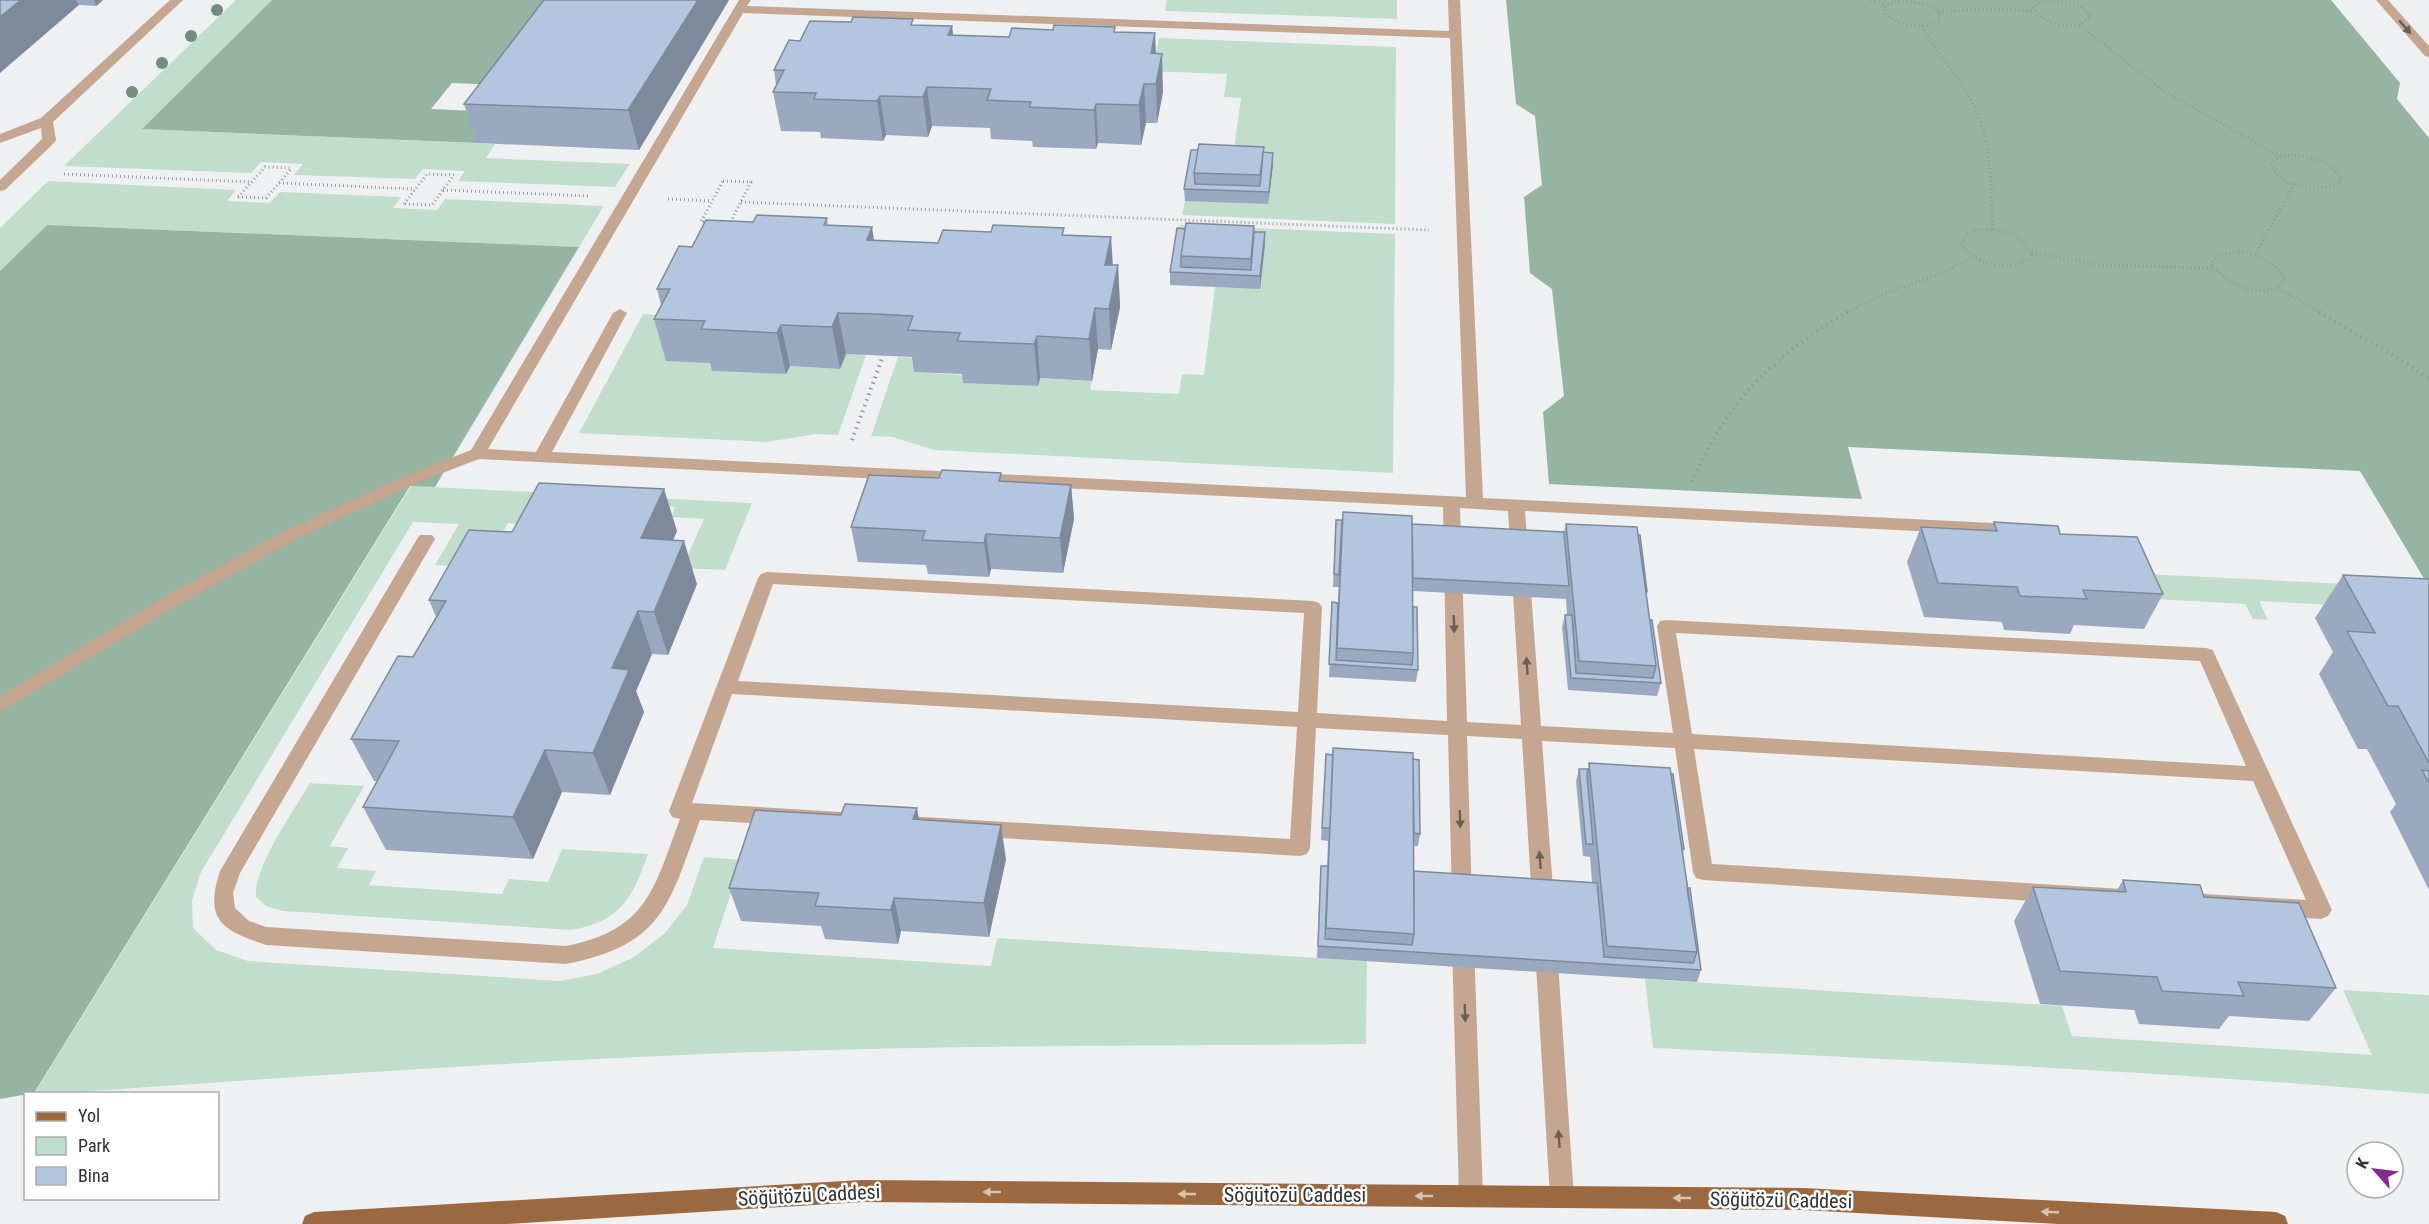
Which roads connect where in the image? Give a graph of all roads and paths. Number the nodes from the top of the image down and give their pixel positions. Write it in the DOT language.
graph roads {
  1 [pos="177,0"];
  2 [pos="1454,0"];
  3 [pos="1871,0"];
  4 [pos="2382,0"];
  5 [pos="2070,1"];
  6 [pos="742,5"];
  7 [pos="1886,5"];
  8 [pos="2034,11"];
  9 [pos="1939,12"];
  10 [pos="2079,25"];
  11 [pos="1922,26"];
  12 [pos="1455,35"];
  13 [pos="2429,53"];
  14 [pos="46,121"];
  15 [pos="0,139"];
  16 [pos="2282,157"];
  17 [pos="15,172"];
  18 [pos="252,182"];
  19 [pos="279,183"];
  20 [pos="2294,184"];
  21 [pos="0,187"];
  22 [pos="415,189"];
  23 [pos="443,190"];
  24 [pos="598,196"];
  25 [pos="741,202"];
  26 [pos="1993,230"];
  27 [pos="1464,232"];
  28 [pos="2032,253"];
  29 [pos="2256,255"];
  30 [pos="1973,257"];
  31 [pos="2213,268"];
  32 [pos="2278,288"];
  33 [pos="620,314"];
  34 [pos="882,356"];
  35 [pos="2429,379"];
  36 [pos="477,454"];
  37 [pos="542,457"];
  38 [pos="841,472"];
  39 [pos="1451,502"];
  40 [pos="1475,504"];
  41 [pos="1516,506"];
  42 [pos="1681,514"];
  43 [pos="2025,531"];
  44 [pos="426,539"];
  45 [pos="725,687"];
  46 [pos="0,705"];
  47 [pos="1306,720"];
  48 [pos="1457,728"];
  49 [pos="1532,732"];
  50 [pos="1684,741"];
  51 [pos="2260,774"];
  52 [pos="693,811"];
  53 [pos="1471,1196"];
  54 [pos="1562,1197"];
  55 [pos="314,1224"];
  56 [pos="2276,1224"];
  1 -- 14 [label="lane"];
  2 -- 12 [label="lane"];
  3 -- 7 [label="path"];
  4 -- 13 [label="lane, one-way"];
  5 -- 8 [label="path"];
  5 -- 10 [label="path"];
  6 -- 12 [label="lane"];
  6 -- 36 [label="lane"];
  7 -- 9 [label="path"];
  7 -- 11 [label="path"];
  8 -- 9 [label="path"];
  8 -- 10 [label="path"];
  9 -- 11 [label="path"];
  10 -- 16 [label="path"];
  11 -- 26 [label="path"];
  12 -- 27 [label="lane"];
  14 -- 15 [label="lane"];
  14 -- 17 [label="lane"];
  16 -- 20 [label="path"];
  16 -- 20 [label="path"];
  17 -- 18 [label="path"];
  17 -- 21 [label="lane"];
  18 -- 19 [label="path"];
  18 -- 19 [label="path"];
  19 -- 22 [label="path"];
  20 -- 29 [label="path"];
  22 -- 23 [label="path"];
  22 -- 23 [label="path"];
  23 -- 24 [label="path"];
  25 -- 25 [label="path"];
  25 -- 27 [label="path"];
  26 -- 28 [label="path"];
  26 -- 30 [label="path"];
  27 -- 40 [label="lane"];
  28 -- 30 [label="path"];
  28 -- 31 [label="path"];
  29 -- 31 [label="path"];
  29 -- 32 [label="path"];
  30 -- 42 [label="path"];
  31 -- 32 [label="path"];
  32 -- 35 [label="path"];
  33 -- 37 [label="lane"];
  34 -- 38 [label="path"];
  36 -- 37 [label="lane"];
  36 -- 46 [label="lane"];
  37 -- 38 [label="lane"];
  38 -- 39 [label="lane"];
  39 -- 40 [label="lane"];
  39 -- 48 [label="lane, one-way"];
  40 -- 41 [label="lane"];
  41 -- 42 [label="lane"];
  49 -- 41 [label="lane, one-way"];
  42 -- 43 [label="lane"];
  44 -- 52 [label="lane"];
  45 -- 47 [label="lane"];
  45 -- 47 [label="lane"];
  45 -- 52 [label="lane"];
  47 -- 48 [label="lane"];
  47 -- 52 [label="lane"];
  48 -- 49 [label="lane"];
  48 -- 53 [label="lane, one-way"];
  49 -- 50 [label="lane"];
  54 -- 49 [label="lane, one-way"];
  50 -- 51 [label="lane"];
  50 -- 51 [label="lane"];
  50 -- 51 [label="lane"];
  53 -- 54 [label="main road, Söğütözü Caddesi"];
  53 -- 55 [label="main road, Söğütözü Caddesi, one-way"];
  56 -- 54 [label="main road, Söğütözü Caddesi, one-way"];
}
